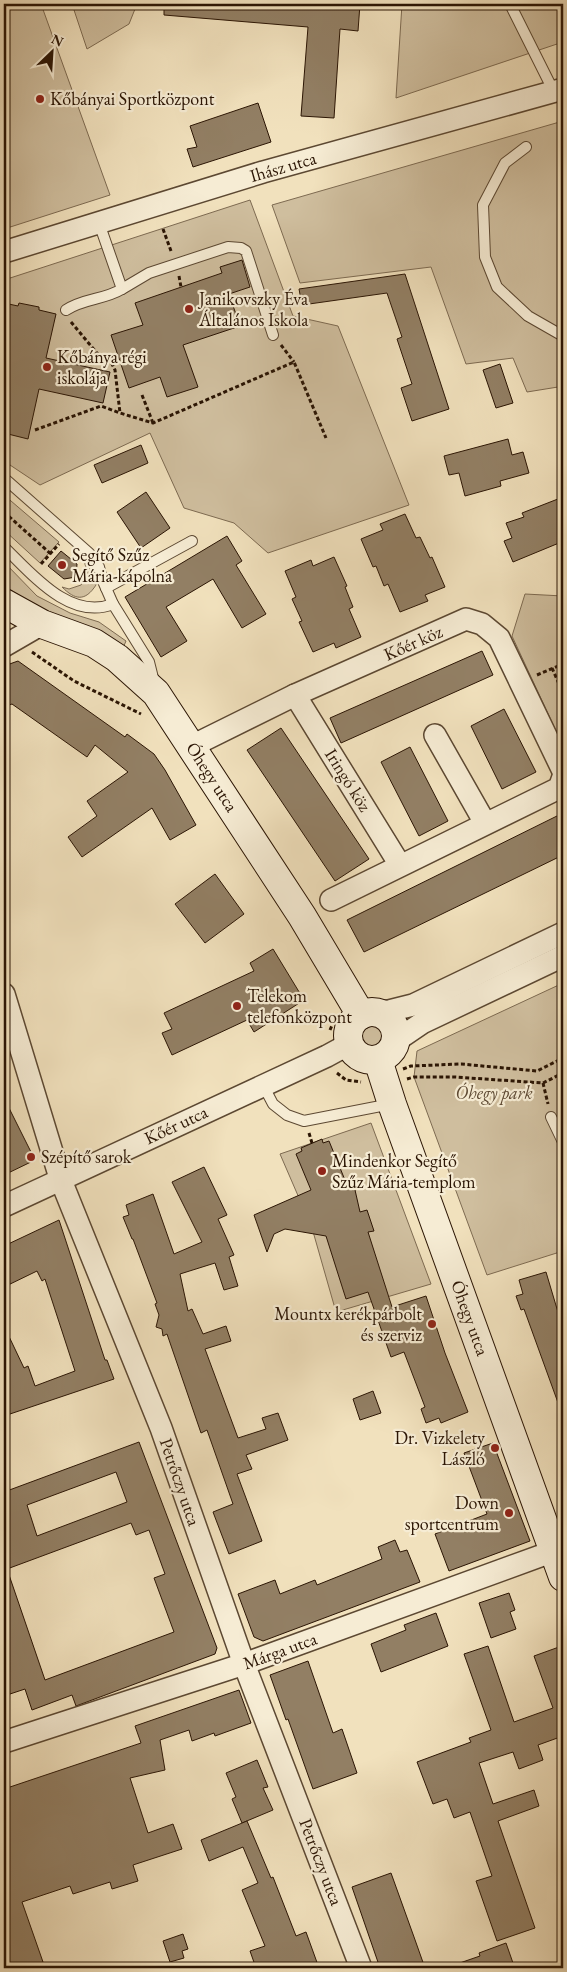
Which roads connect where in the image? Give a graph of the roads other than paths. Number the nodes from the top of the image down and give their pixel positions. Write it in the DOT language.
graph roads {
  1 [pos="510,4"];
  2 [pos="559,90"];
  3 [pos="526,147"];
  4 [pos="99,223"];
  5 [pos="4,252"];
  6 [pos="122,289"];
  7 [pos="66,310"];
  8 [pos="273,335"];
  9 [pos="563,336"];
  10 [pos="4,478"];
  11 [pos="192,541"];
  12 [pos="4,547"];
  13 [pos="106,588"];
  14 [pos="4,603"];
  15 [pos="113,604"];
  16 [pos="42,624"];
  17 [pos="7,644"];
  18 [pos="294,695"];
  19 [pos="150,704"];
  20 [pos="435,735"];
  21 [pos="192,746"];
  22 [pos="563,771"];
  23 [pos="563,777"];
  24 [pos="485,823"];
  25 [pos="400,865"];
  26 [pos="331,900"];
  27 [pos="563,933"];
  28 [pos="563,956"];
  29 [pos="4,994"];
  30 [pos="371,1014"];
  31 [pos="397,1040"];
  32 [pos="338,1050"];
  33 [pos="381,1068"];
  34 [pos="262,1085"];
  35 [pos="392,1104"];
  36 [pos="551,1117"];
  37 [pos="563,1142"];
  38 [pos="60,1178"];
  39 [pos="4,1206"];
  40 [pos="556,1545"];
  41 [pos="563,1577"];
  42 [pos="244,1664"];
  43 [pos="4,1742"];
  44 [pos="362,1968"];
  1 -- 2 [label="lane"];
  2 -- 4 [label="street, Ihász utca"];
  3 -- 9 [label="lane"];
  4 -- 5 [label="street, Ihász utca"];
  4 -- 6 [label="lane"];
  6 -- 7 [label="lane"];
  6 -- 8 [label="lane"];
  10 -- 13 [label="lane"];
  11 -- 13 [label="lane"];
  12 -- 15 [label="lane"];
  13 -- 15 [label="lane"];
  14 -- 16 [label="street, Óhegy utca"];
  15 -- 19 [label="lane"];
  16 -- 17 [label="street"];
  16 -- 19 [label="street, Óhegy utca"];
  18 -- 21 [label="street, Kőér köz"];
  18 -- 22 [label="street, Kőér köz"];
  18 -- 25 [label="street, Iringó köz"];
  19 -- 21 [label="street, Óhegy utca"];
  20 -- 24 [label="street"];
  21 -- 30 [label="street, Óhegy utca"];
  23 -- 24 [label="street"];
  24 -- 25 [label="street"];
  25 -- 26 [label="street"];
  27 -- 30 [label="street"];
  28 -- 31 [label="street"];
  29 -- 38 [label="street, Petrőczy utca"];
  30 -- 31 [label="street, Óhegy utca"];
  30 -- 32 [label="street"];
  31 -- 33 [label="street"];
  32 -- 33 [label="street"];
  32 -- 34 [label="street, Kőér utca"];
  33 -- 35 [label="street, Óhegy utca"];
  34 -- 35 [label="lane"];
  34 -- 38 [label="street, Kőér utca"];
  35 -- 40 [label="street, Óhegy utca"];
  36 -- 37 [label="lane"];
  38 -- 39 [label="street, Kőér utca"];
  38 -- 42 [label="street, Petrőczy utca"];
  40 -- 41 [label="street, Óhegy utca"];
  40 -- 42 [label="street, Márga utca"];
  42 -- 43 [label="street, Márga utca"];
  42 -- 44 [label="street, Petrőczy utca"];
}
